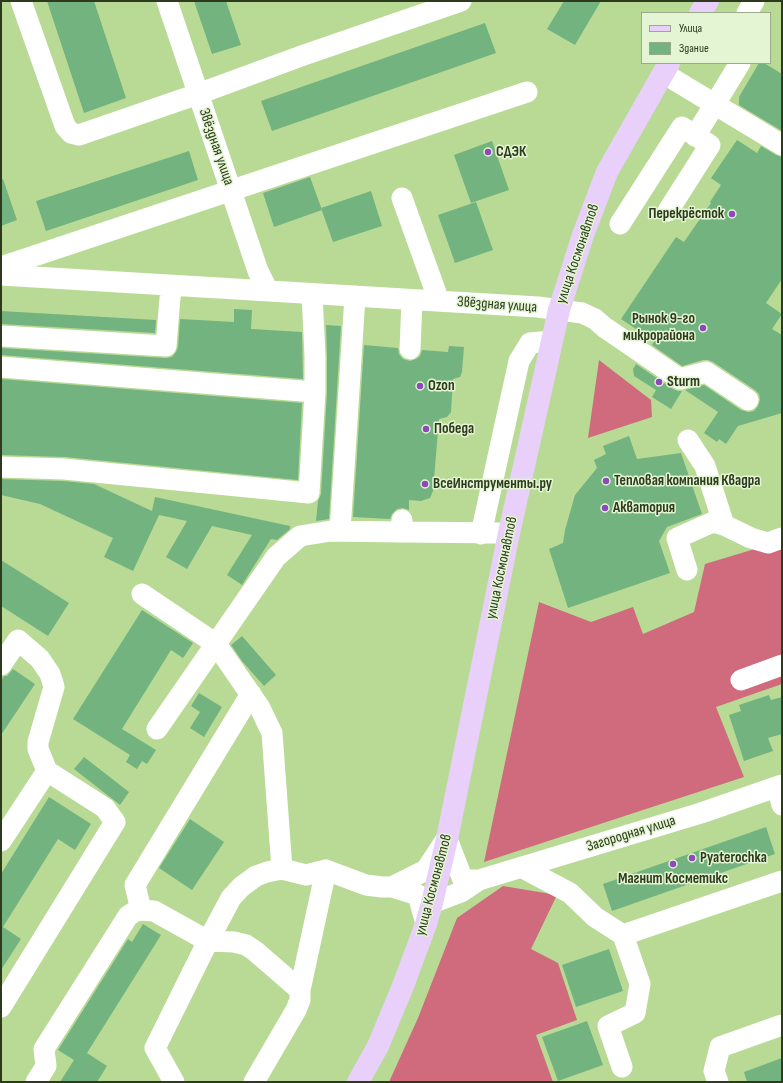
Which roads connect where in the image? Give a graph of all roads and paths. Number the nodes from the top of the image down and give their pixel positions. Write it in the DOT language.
graph roads {
  1 [pos="21,1"];
  2 [pos="167,1"];
  3 [pos="461,1"];
  4 [pos="708,1"];
  5 [pos="754,1"];
  6 [pos="701,12"];
  7 [pos="747,12"];
  8 [pos="739,64"];
  9 [pos="666,68"];
  10 [pos="527,92"];
  11 [pos="198,94"];
  12 [pos="715,104"];
  13 [pos="695,136"];
  14 [pos="782,146"];
  15 [pos="231,191"];
  16 [pos="402,198"];
  17 [pos="668,211"];
  18 [pos="620,224"];
  19 [pos="1,267"];
  20 [pos="1,276"];
  21 [pos="171,286"];
  22 [pos="268,291"];
  23 [pos="312,294"];
  24 [pos="355,296"];
  25 [pos="412,300"];
  26 [pos="439,301"];
  27 [pos="559,310"];
  28 [pos="1,336"];
  29 [pos="552,340"];
  30 [pos="410,349"];
  31 [pos="1,367"];
  32 [pos="315,392"];
  33 [pos="748,400"];
  34 [pos="688,440"];
  35 [pos="1,467"];
  36 [pos="724,525"];
  37 [pos="340,531"];
  38 [pos="509,533"];
  39 [pos="481,534"];
  40 [pos="782,538"];
  41 [pos="687,570"];
  42 [pos="142,594"];
  43 [pos="216,644"];
  44 [pos="1,665"];
  45 [pos="782,665"];
  46 [pos="741,680"];
  47 [pos="251,694"];
  48 [pos="157,729"];
  49 [pos="47,771"];
  50 [pos="780,793"];
  51 [pos="447,839"];
  52 [pos="1,840"];
  53 [pos="521,867"];
  54 [pos="282,870"];
  55 [pos="326,870"];
  56 [pos="478,880"];
  57 [pos="782,881"];
  58 [pos="392,887"];
  59 [pos="432,903"];
  60 [pos="141,910"];
  61 [pos="426,924"];
  62 [pos="623,935"];
  63 [pos="208,940"];
  64 [pos="300,990"];
  65 [pos="3,999"];
  66 [pos="782,1025"];
  67 [pos="622,1067"];
  68 [pos="36,1082"];
  69 [pos="174,1082"];
  70 [pos="254,1082"];
  71 [pos="358,1082"];
  72 [pos="718,1082"];
  1 -- 11 [label="street"];
  2 -- 11 [label="street, Звёздная улица"];
  3 -- 11 [label="street"];
  4 -- 6 [label="main road"];
  5 -- 7 [label="street"];
  8 -- 12 [label="street"];
  9 -- 12 [label="street"];
  9 -- 27 [label="main road, улица Космонавтов"];
  10 -- 15 [label="street"];
  11 -- 15 [label="street, Звёздная улица"];
  12 -- 13 [label="street"];
  12 -- 14 [label="street"];
  13 -- 17 [label="street"];
  13 -- 18 [label="street"];
  15 -- 19 [label="street"];
  15 -- 22 [label="street, Звёздная улица"];
  16 -- 26 [label="street"];
  20 -- 21 [label="street, Звёздная улица"];
  21 -- 22 [label="street, Звёздная улица"];
  21 -- 28 [label="street"];
  22 -- 23 [label="street, Звёздная улица"];
  23 -- 24 [label="street, Звёздная улица"];
  23 -- 32 [label="street"];
  24 -- 25 [label="street, Звёздная улица"];
  24 -- 37 [label="street"];
  25 -- 26 [label="street, Звёздная улица"];
  25 -- 30 [label="street"];
  26 -- 27 [label="street, Звёздная улица"];
  27 -- 29 [label="main road, улица Космонавтов"];
  27 -- 33 [label="street, Звёздная улица"];
  29 -- 38 [label="main road, улица Космонавтов"];
  29 -- 39 [label="street"];
  31 -- 32 [label="street"];
  32 -- 35 [label="street"];
  34 -- 36 [label="street"];
  36 -- 40 [label="street"];
  36 -- 41 [label="street"];
  37 -- 39 [label="street"];
  37 -- 43 [label="street"];
  38 -- 39 [label="street"];
  38 -- 51 [label="main road, улица Космонавтов"];
  42 -- 43 [label="street"];
  43 -- 47 [label="street"];
  43 -- 48 [label="street"];
  44 -- 49 [label="street"];
  45 -- 46 [label="street"];
  47 -- 54 [label="street"];
  47 -- 60 [label="street"];
  49 -- 52 [label="street"];
  49 -- 65 [label="street"];
  50 -- 53 [label="street, Загородная улица"];
  51 -- 56 [label="street"];
  51 -- 58 [label="street"];
  51 -- 59 [label="main road, улица Космонавтов"];
  53 -- 56 [label="street, Загородная улица"];
  53 -- 62 [label="street"];
  54 -- 55 [label="street"];
  54 -- 63 [label="street"];
  55 -- 58 [label="street"];
  55 -- 64 [label="street"];
  56 -- 59 [label="street, Загородная улица"];
  57 -- 62 [label="street"];
  58 -- 61 [label="street"];
  59 -- 61 [label="main road, улица Космонавтов"];
  60 -- 63 [label="street"];
  60 -- 68 [label="street"];
  61 -- 71 [label="main road, улица Космонавтов"];
  62 -- 67 [label="street"];
  63 -- 64 [label="street"];
  63 -- 69 [label="street"];
  64 -- 70 [label="street"];
  66 -- 72 [label="street"];
}
